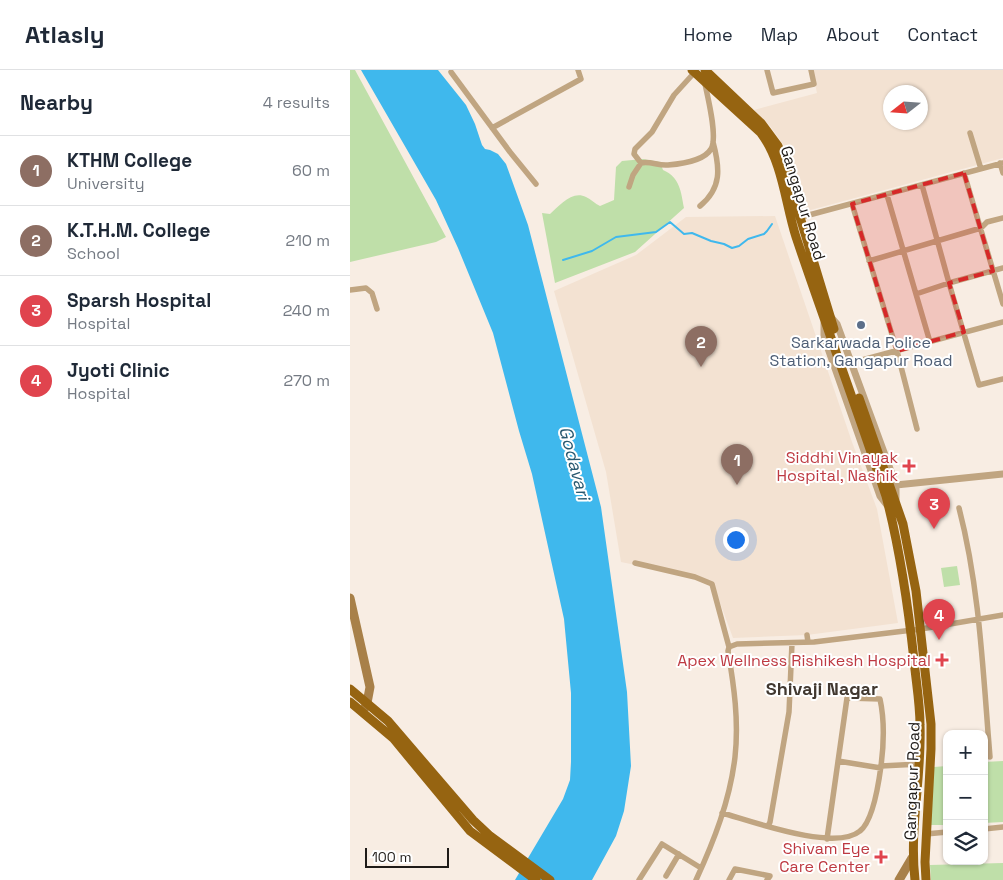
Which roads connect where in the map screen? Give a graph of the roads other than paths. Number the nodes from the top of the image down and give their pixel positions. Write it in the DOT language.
graph roads {
  1 [pos="578,70"];
  2 [pos="705,70"];
  3 [pos="768,70"];
  4 [pos="810,70"];
  5 [pos="453,71"];
  6 [pos="693,71"];
  7 [pos="705,84"];
  8 [pos="492,128"];
  9 [pos="970,133"];
  10 [pos="713,142"];
  11 [pos="641,163"];
  12 [pos="1002,163"];
  13 [pos="981,168"];
  14 [pos="964,173"];
  15 [pos="1003,173"];
  16 [pos="536,184"];
  17 [pos="922,185"];
  18 [pos="628,187"];
  19 [pos="887,195"];
  20 [pos="852,204"];
  21 [pos="700,206"];
  22 [pos="1003,218"];
  23 [pos="796,219"];
  24 [pos="981,228"];
  25 [pos="938,241"];
  26 [pos="903,251"];
  27 [pos="869,261"];
  28 [pos="1003,268"];
  29 [pos="993,271"];
  30 [pos="949,283"];
  31 [pos="350,290"];
  32 [pos="916,294"];
  33 [pos="1003,304"];
  34 [pos="377,309"];
  35 [pos="826,315"];
  36 [pos="1003,322"];
  37 [pos="964,332"];
  38 [pos="930,342"];
  39 [pos="897,351"];
  40 [pos="862,360"];
  41 [pos="1003,379"];
  42 [pos="917,429"];
  43 [pos="1003,474"];
  44 [pos="891,491"];
  45 [pos="893,507"];
  46 [pos="959,508"];
  47 [pos="635,564"];
  48 [pos="350,598"];
  49 [pos="1003,615"];
  50 [pos="978,619"];
  51 [pos="921,629"];
  52 [pos="910,630"];
  53 [pos="807,635"];
  54 [pos="808,642"];
  55 [pos="792,643"];
  56 [pos="729,647"];
  57 [pos="350,689"];
  58 [pos="350,702"];
  59 [pos="367,703"];
  60 [pos="363,712"];
  61 [pos="990,757"];
  62 [pos="838,761"];
  63 [pos="920,764"];
  64 [pos="881,767"];
  65 [pos="722,813"];
  66 [pos="768,826"];
  67 [pos="1003,827"];
  68 [pos="988,829"];
  69 [pos="943,832"];
  70 [pos="926,834"];
  71 [pos="827,839"];
  72 [pos="679,854"];
  73 [pos="912,858"];
  74 [pos="702,868"];
  75 [pos="666,876"];
  76 [pos="536,880"];
  77 [pos="550,880"];
  78 [pos="639,880"];
  79 [pos="696,880"];
  80 [pos="728,880"];
  81 [pos="767,880"];
  82 [pos="899,880"];
  83 [pos="915,880"];
  84 [pos="926,880"];
  1 -- 8 [label="street"];
  2 -- 23 [label="main road, Gangapur Road"];
  3 -- 4 [label="street"];
  5 -- 8 [label="street"];
  6 -- 7 [label="main road, Gangapur Road"];
  6 -- 11 [label="street"];
  7 -- 10 [label="street"];
  7 -- 23 [label="main road, Gangapur Road"];
  8 -- 16 [label="street"];
  9 -- 13 [label="street"];
  10 -- 11 [label="street"];
  10 -- 21 [label="street"];
  11 -- 18 [label="street"];
  12 -- 13 [label="street"];
  12 -- 15 [label="street"];
  13 -- 14 [label="street"];
  14 -- 17 [label="street"];
  14 -- 24 [label="street"];
  17 -- 19 [label="street"];
  17 -- 25 [label="street"];
  19 -- 20 [label="street"];
  19 -- 26 [label="street"];
  20 -- 23 [label="street"];
  20 -- 27 [label="street"];
  22 -- 24 [label="street"];
  23 -- 35 [label="main road, Gangapur Road"];
  24 -- 25 [label="street"];
  24 -- 29 [label="street"];
  25 -- 26 [label="street"];
  25 -- 30 [label="street"];
  26 -- 27 [label="street"];
  26 -- 32 [label="street"];
  27 -- 39 [label="street"];
  28 -- 29 [label="street"];
  29 -- 30 [label="street"];
  29 -- 33 [label="street"];
  30 -- 32 [label="street"];
  30 -- 37 [label="street"];
  31 -- 34 [label="street"];
  32 -- 38 [label="street"];
  35 -- 44 [label="main road, Gangapur Road"];
  35 -- 44 [label="street"];
  35 -- 45 [label="street"];
  36 -- 37 [label="street"];
  37 -- 38 [label="street"];
  37 -- 41 [label="street"];
  38 -- 39 [label="street"];
  39 -- 40 [label="street"];
  39 -- 42 [label="street"];
  43 -- 44 [label="street"];
  44 -- 45 [label="main road, Gangapur Road"];
  44 -- 45 [label="street"];
  45 -- 51 [label="main road, Gangapur Road"];
  45 -- 52 [label="main road, Gangapur Road"];
  46 -- 50 [label="street"];
  47 -- 56 [label="street"];
  48 -- 59 [label="main road"];
  49 -- 50 [label="street"];
  50 -- 51 [label="street"];
  50 -- 61 [label="street"];
  51 -- 52 [label="street"];
  51 -- 70 [label="main road, Gangapur Road"];
  52 -- 54 [label="street"];
  52 -- 63 [label="main road, Gangapur Road"];
  53 -- 54 [label="street"];
  54 -- 55 [label="street"];
  55 -- 56 [label="street"];
  55 -- 66 [label="street"];
  56 -- 65 [label="street"];
  57 -- 59 [label="main road"];
  58 -- 60 [label="main road"];
  59 -- 60 [label="main road"];
  59 -- 77 [label="main road"];
  60 -- 76 [label="main road"];
  62 -- 64 [label="street"];
  62 -- 64 [label="street"];
  62 -- 71 [label="street"];
  63 -- 64 [label="street"];
  63 -- 73 [label="main road, Gangapur Road"];
  64 -- 71 [label="street"];
  65 -- 66 [label="street"];
  65 -- 74 [label="street"];
  66 -- 71 [label="street"];
  67 -- 68 [label="street"];
  69 -- 70 [label="street"];
  70 -- 84 [label="main road, Gangapur Road"];
  72 -- 74 [label="street"];
  72 -- 75 [label="street"];
  72 -- 78 [label="street"];
  73 -- 82 [label="main road"];
  73 -- 83 [label="main road, Gangapur Road"];
  74 -- 79 [label="street"];
  80 -- 81 [label="street"];
}
